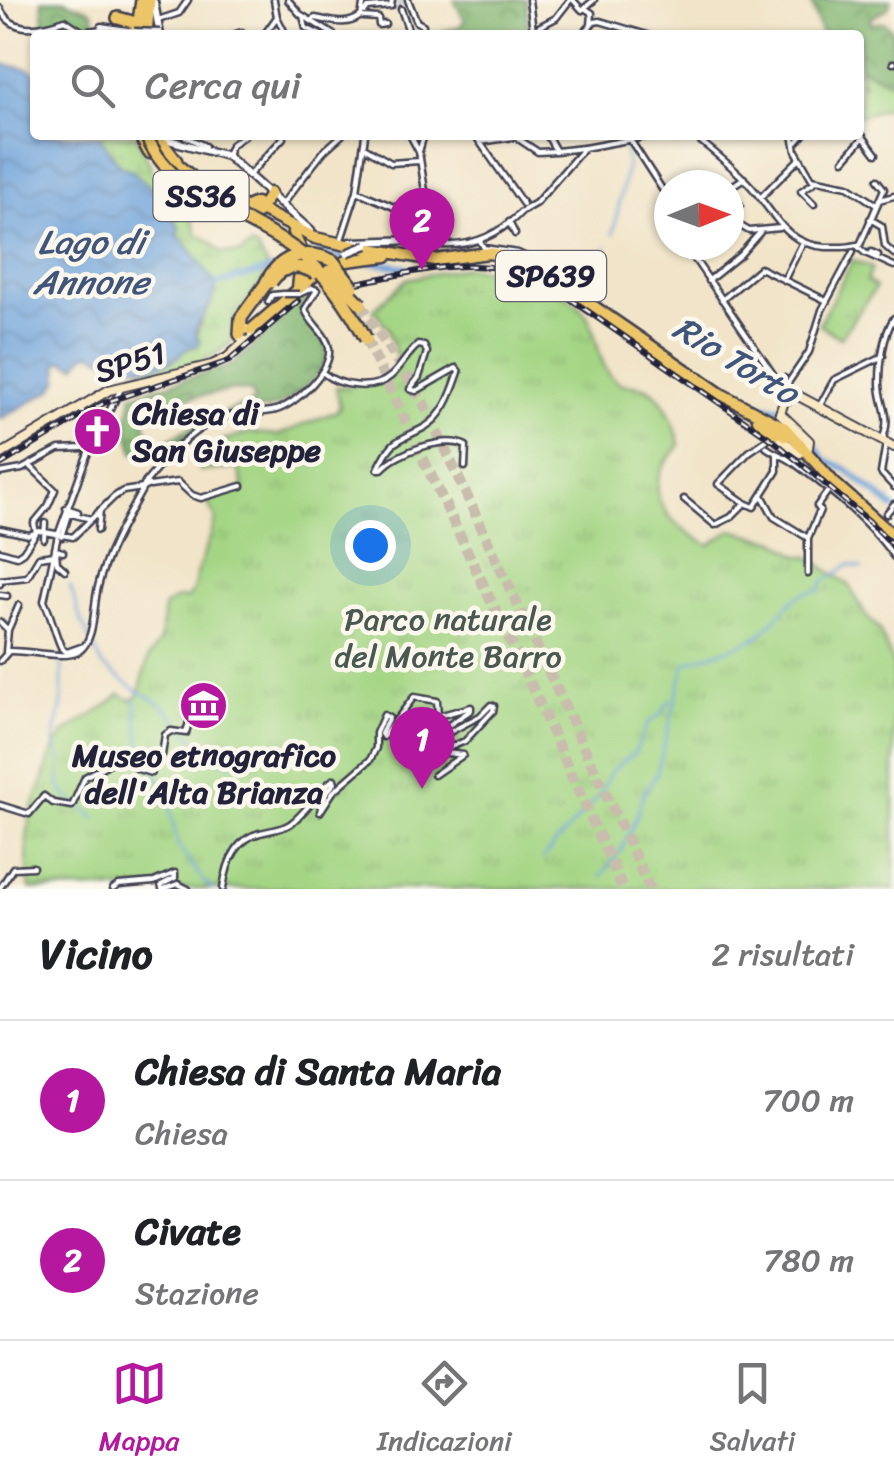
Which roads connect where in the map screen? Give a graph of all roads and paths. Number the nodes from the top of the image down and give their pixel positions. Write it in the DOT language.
graph roads {
  1 [pos="188,0"];
  2 [pos="274,0"];
  3 [pos="288,0"];
  4 [pos="364,0"];
  5 [pos="392,0"];
  6 [pos="408,0"];
  7 [pos="529,0"];
  8 [pos="572,0"];
  9 [pos="594,0"];
  10 [pos="146,1"];
  11 [pos="0,8"];
  12 [pos="401,9"];
  13 [pos="586,9"];
  14 [pos="277,16"];
  15 [pos="303,16"];
  16 [pos="363,17"];
  17 [pos="160,20"];
  18 [pos="310,20"];
  19 [pos="354,21"];
  20 [pos="108,24"];
  21 [pos="385,24"];
  22 [pos="591,24"];
  23 [pos="423,25"];
  24 [pos="80,30"];
  25 [pos="89,30"];
  26 [pos="142,30"];
  27 [pos="146,30"];
  28 [pos="150,30"];
  29 [pos="267,30"];
  30 [pos="284,30"];
  31 [pos="310,30"];
  32 [pos="326,30"];
  33 [pos="409,30"];
  34 [pos="532,30"];
  35 [pos="535,30"];
  36 [pos="586,30"];
  37 [pos="630,30"];
  38 [pos="864,139"];
  39 [pos="154,140"];
  40 [pos="156,140"];
  41 [pos="164,140"];
  42 [pos="192,140"];
  43 [pos="238,140"];
  44 [pos="282,140"];
  45 [pos="336,140"];
  46 [pos="365,140"];
  47 [pos="413,140"];
  48 [pos="423,140"];
  49 [pos="501,140"];
  50 [pos="520,140"];
  51 [pos="550,140"];
  52 [pos="629,140"];
  53 [pos="636,140"];
  54 [pos="703,140"];
  55 [pos="795,140"];
  56 [pos="799,140"];
  57 [pos="861,140"];
  58 [pos="480,142"];
  59 [pos="796,143"];
  60 [pos="364,147"];
  61 [pos="584,148"];
  62 [pos="205,151"];
  63 [pos="556,151"];
  64 [pos="419,152"];
  65 [pos="876,154"];
  66 [pos="227,156"];
  67 [pos="800,158"];
  68 [pos="844,160"];
  69 [pos="421,161"];
  70 [pos="735,170"];
  71 [pos="654,173"];
  72 [pos="250,174"];
  73 [pos="744,178"];
  74 [pos="877,180"];
  75 [pos="816,181"];
  76 [pos="357,191"];
  77 [pos="761,196"];
  78 [pos="894,196"];
  79 [pos="880,199"];
  80 [pos="263,201"];
  81 [pos="814,204"];
  82 [pos="521,208"];
  83 [pos="429,216"];
  84 [pos="870,219"];
  85 [pos="510,222"];
  86 [pos="744,228"];
  87 [pos="780,228"];
  88 [pos="762,230"];
  89 [pos="293,232"];
  90 [pos="515,234"];
  91 [pos="342,240"];
  92 [pos="427,240"];
  93 [pos="480,241"];
  94 [pos="803,242"];
  95 [pos="858,250"];
  96 [pos="387,254"];
  97 [pos="894,255"];
  98 [pos="344,257"];
  99 [pos="695,260"];
  100 [pos="892,265"];
  101 [pos="708,280"];
  102 [pos="784,280"];
  103 [pos="267,286"];
  104 [pos="297,286"];
  105 [pos="722,300"];
  106 [pos="827,301"];
  107 [pos="268,302"];
  108 [pos="357,308"];
  109 [pos="254,310"];
  110 [pos="894,318"];
  111 [pos="248,333"];
  112 [pos="646,338"];
  113 [pos="366,339"];
  114 [pos="883,356"];
  115 [pos="683,368"];
  116 [pos="323,373"];
  117 [pos="120,389"];
  118 [pos="787,394"];
  119 [pos="820,405"];
  120 [pos="744,408"];
  121 [pos="66,415"];
  122 [pos="774,435"];
  123 [pos="793,438"];
  124 [pos="888,443"];
  125 [pos="765,446"];
  126 [pos="88,449"];
  127 [pos="776,454"];
  128 [pos="0,455"];
  129 [pos="29,465"];
  130 [pos="465,467"];
  131 [pos="0,473"];
  132 [pos="145,486"];
  133 [pos="242,486"];
  134 [pos="894,487"];
  135 [pos="828,492"];
  136 [pos="762,495"];
  137 [pos="684,500"];
  138 [pos="745,503"];
  139 [pos="893,506"];
  140 [pos="100,510"];
  141 [pos="67,512"];
  142 [pos="78,512"];
  143 [pos="886,514"];
  144 [pos="90,519"];
  145 [pos="46,522"];
  146 [pos="0,528"];
  147 [pos="98,530"];
  148 [pos="36,533"];
  149 [pos="45,536"];
  150 [pos="57,537"];
  151 [pos="894,537"];
  152 [pos="808,538"];
  153 [pos="0,551"];
  154 [pos="55,552"];
  155 [pos="63,552"];
  156 [pos="894,557"];
  157 [pos="65,570"];
  158 [pos="808,574"];
  159 [pos="0,582"];
  160 [pos="0,595"];
  161 [pos="7,596"];
  162 [pos="19,605"];
  163 [pos="0,622"];
  164 [pos="8,630"];
  165 [pos="84,647"];
  166 [pos="6,652"];
  167 [pos="0,661"];
  168 [pos="204,702"];
  169 [pos="434,775"];
  170 [pos="0,805"];
  171 [pos="32,866"];
  172 [pos="0,888"];
  173 [pos="113,888"];
  174 [pos="163,889"];
  175 [pos="188,889"];
  176 [pos="223,889"];
  1 -- 17 [label="street"];
  2 -- 14 [label="street"];
  3 -- 15 [label="street"];
  4 -- 19 [label="street"];
  5 -- 16 [label="street"];
  6 -- 23 [label="street"];
  7 -- 34 [label="street"];
  8 -- 9 [label="street"];
  8 -- 35 [label="street"];
  10 -- 17 [label="street"];
  10 -- 20 [label="highway"];
  10 -- 27 [label="highway"];
  11 -- 24 [label="street"];
  12 -- 33 [label="street"];
  13 -- 22 [label="street"];
  14 -- 29 [label="street"];
  14 -- 30 [label="street"];
  15 -- 18 [label="street"];
  15 -- 31 [label="street"];
  16 -- 19 [label="street"];
  16 -- 21 [label="street"];
  17 -- 28 [label="street"];
  18 -- 19 [label="street"];
  18 -- 32 [label="street"];
  20 -- 25 [label="street"];
  20 -- 26 [label="highway"];
  22 -- 36 [label="street"];
  22 -- 37 [label="street"];
  38 -- 65 [label="street"];
  39 -- 108 [label="highway, SS36, bridge"];
  40 -- 80 [label="highway"];
  41 -- 62 [label="street"];
  42 -- 62 [label="street"];
  43 -- 66 [label="street"];
  44 -- 72 [label="street"];
  45 -- 80 [label="street"];
  46 -- 60 [label="street"];
  47 -- 64 [label="street"];
  48 -- 64 [label="street"];
  49 -- 58 [label="street"];
  50 -- 63 [label="street"];
  51 -- 63 [label="street"];
  52 -- 61 [label="street"];
  53 -- 71 [label="street"];
  54 -- 70 [label="street"];
  55 -- 59 [label="street"];
  56 -- 59 [label="street"];
  57 -- 68 [label="street"];
  58 -- 82 [label="street"];
  59 -- 67 [label="street"];
  60 -- 69 [label="street"];
  60 -- 76 [label="street"];
  61 -- 63 [label="street"];
  61 -- 82 [label="street"];
  62 -- 66 [label="street"];
  64 -- 69 [label="street"];
  66 -- 72 [label="street"];
  67 -- 75 [label="street"];
  67 -- 77 [label="street"];
  69 -- 83 [label="street"];
  72 -- 80 [label="street"];
  73 -- 77 [label="street"];
  74 -- 79 [label="street"];
  75 -- 79 [label="street"];
  75 -- 81 [label="street"];
  76 -- 83 [label="street"];
  76 -- 91 [label="street"];
  77 -- 87 [label="street"];
  78 -- 79 [label="street"];
  79 -- 84 [label="street"];
  80 -- 89 [label="main road, SP639"];
  80 -- 91 [label="street"];
  80 -- 96 [label="main road, SP639"];
  82 -- 85 [label="street"];
  83 -- 92 [label="street"];
  84 -- 95 [label="street"];
  84 -- 97 [label="street"];
  85 -- 90 [label="street"];
  85 -- 93 [label="street"];
  86 -- 88 [label="street"];
  87 -- 88 [label="street"];
  87 -- 94 [label="street"];
  88 -- 101 [label="street"];
  89 -- 96 [label="main road, SP639"];
  89 -- 104 [label="main road, bridge"];
  91 -- 92 [label="street"];
  92 -- 93 [label="street"];
  92 -- 96 [label="main road"];
  92 -- 98 [label="street, bridge"];
  93 -- 112 [label="street"];
  94 -- 95 [label="street"];
  94 -- 102 [label="street"];
  95 -- 100 [label="street"];
  95 -- 106 [label="street"];
  96 -- 98 [label="main road"];
  96 -- 115 [label="main road, SP639"];
  96 -- 120 [label="main road, SP639"];
  97 -- 100 [label="street"];
  98 -- 104 [label="main road"];
  98 -- 104 [label="street"];
  99 -- 101 [label="street"];
  101 -- 105 [label="street"];
  102 -- 105 [label="street"];
  102 -- 106 [label="street"];
  103 -- 108 [label="highway, SS36, bridge"];
  103 -- 108 [label="highway, SS36, bridge"];
  103 -- 109 [label="highway, SS36"];
  103 -- 111 [label="highway, SS36"];
  104 -- 107 [label="street"];
  104 -- 111 [label="main road"];
  104 -- 116 [label="street"];
  105 -- 118 [label="street"];
  106 -- 118 [label="street"];
  107 -- 109 [label="highway"];
  107 -- 111 [label="main road"];
  108 -- 113 [label="highway, SS36, bridge"];
  109 -- 111 [label="highway, SS36"];
  110 -- 114 [label="street"];
  111 -- 117 [label="main road, SP51 / SP51"];
  112 -- 115 [label="main road"];
  114 -- 119 [label="street"];
  114 -- 124 [label="street"];
  115 -- 120 [label="main road, SP639"];
  116 -- 130 [label="street"];
  116 -- 132 [label="street"];
  117 -- 121 [label="main road, SP51 / SP51"];
  117 -- 126 [label="street"];
  118 -- 119 [label="main road"];
  118 -- 120 [label="main road"];
  118 -- 122 [label="main road"];
  118 -- 123 [label="main road"];
  119 -- 124 [label="main road"];
  120 -- 122 [label="main road"];
  120 -- 123 [label="main road, SP639"];
  121 -- 126 [label="street"];
  121 -- 128 [label="main road, SP51 / SP51"];
  122 -- 123 [label="main road"];
  122 -- 125 [label="street"];
  123 -- 151 [label="main road, SP639"];
  124 -- 134 [label="street"];
  125 -- 127 [label="street"];
  125 -- 138 [label="street"];
  126 -- 129 [label="street"];
  126 -- 141 [label="street"];
  127 -- 135 [label="street"];
  127 -- 136 [label="street"];
  129 -- 131 [label="street"];
  129 -- 148 [label="street"];
  132 -- 133 [label="street"];
  132 -- 140 [label="street"];
  132 -- 165 [label="street"];
  135 -- 152 [label="street"];
  135 -- 156 [label="street"];
  136 -- 138 [label="street"];
  136 -- 152 [label="street"];
  137 -- 138 [label="street"];
  139 -- 143 [label="street"];
  140 -- 144 [label="street"];
  140 -- 147 [label="street"];
  141 -- 142 [label="street"];
  141 -- 144 [label="street"];
  141 -- 150 [label="street"];
  144 -- 150 [label="street"];
  145 -- 149 [label="street"];
  146 -- 148 [label="street"];
  148 -- 149 [label="street"];
  148 -- 153 [label="street"];
  149 -- 150 [label="street"];
  150 -- 154 [label="street"];
  152 -- 158 [label="street"];
  154 -- 155 [label="street"];
  154 -- 157 [label="street"];
  154 -- 159 [label="street"];
  154 -- 165 [label="street"];
  160 -- 161 [label="street"];
  162 -- 164 [label="street"];
  163 -- 164 [label="street"];
  164 -- 166 [label="street"];
  165 -- 166 [label="street"];
  166 -- 167 [label="street"];
  168 -- 170 [label="street"];
  169 -- 176 [label="street"];
  171 -- 172 [label="street"];
  173 -- 174 [label="street"];
  174 -- 175 [label="street"];
}
